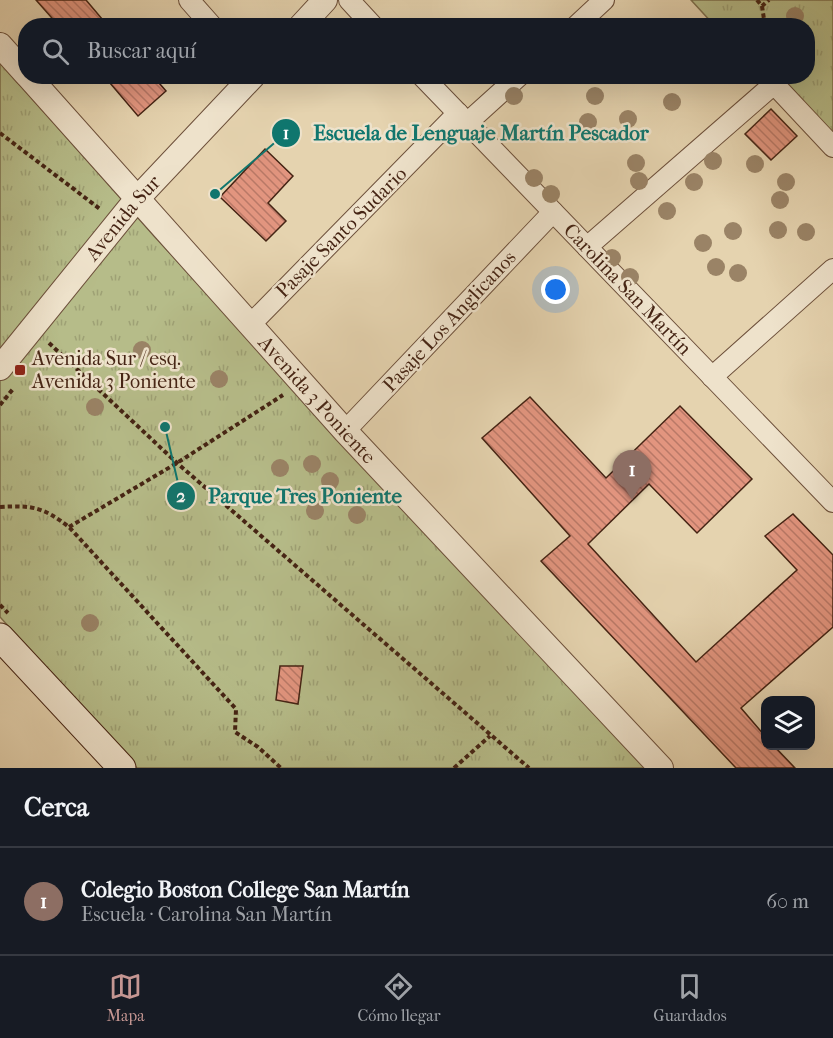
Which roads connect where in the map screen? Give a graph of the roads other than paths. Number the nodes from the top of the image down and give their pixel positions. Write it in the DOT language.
graph roads {
  1 [pos="189,0"];
  2 [pos="325,0"];
  3 [pos="348,0"];
  4 [pos="604,0"];
  5 [pos="205,18"];
  6 [pos="308,18"];
  7 [pos="365,18"];
  8 [pos="585,18"];
  9 [pos="0,45"];
  10 [pos="18,65"];
  11 [pos="35,84"];
  12 [pos="245,84"];
  13 [pos="430,84"];
  14 [pos="508,84"];
  15 [pos="463,118"];
  16 [pos="833,147"];
  17 [pos="136,200"];
  18 [pos="553,212"];
  19 [pos="587,247"];
  20 [pos="833,269"];
  21 [pos="250,325"];
  22 [pos="0,368"];
  23 [pos="712,377"];
  24 [pos="345,431"];
  25 [pos="833,502"];
  26 [pos="0,637"];
  27 [pos="122,768"];
  28 [pos="661,768"];
  1 -- 5 [label="street"];
  2 -- 6 [label="street"];
  3 -- 7 [label="street"];
  4 -- 8 [label="street"];
  9 -- 10 [label="street, Avenida 3 Poniente"];
  11 -- 17 [label="street, Avenida 3 Poniente"];
  12 -- 17 [label="street, Avenida Sur"];
  13 -- 15 [label="street, Carolina San Martín"];
  14 -- 15 [label="street, Pasaje Santo Sudario"];
  15 -- 18 [label="street, Carolina San Martín"];
  15 -- 21 [label="street, Pasaje Santo Sudario"];
  16 -- 19 [label="street"];
  17 -- 21 [label="street, Avenida 3 Poniente"];
  17 -- 22 [label="street, Avenida Sur"];
  18 -- 19 [label="street, Carolina San Martín"];
  18 -- 24 [label="street, Pasaje Los Anglicanos"];
  19 -- 23 [label="street, Carolina San Martín"];
  20 -- 23 [label="street"];
  21 -- 24 [label="street, Avenida 3 Poniente"];
  23 -- 25 [label="street, Carolina San Martín"];
  24 -- 28 [label="street, Avenida 3 Poniente"];
  26 -- 27 [label="main road"];
}
